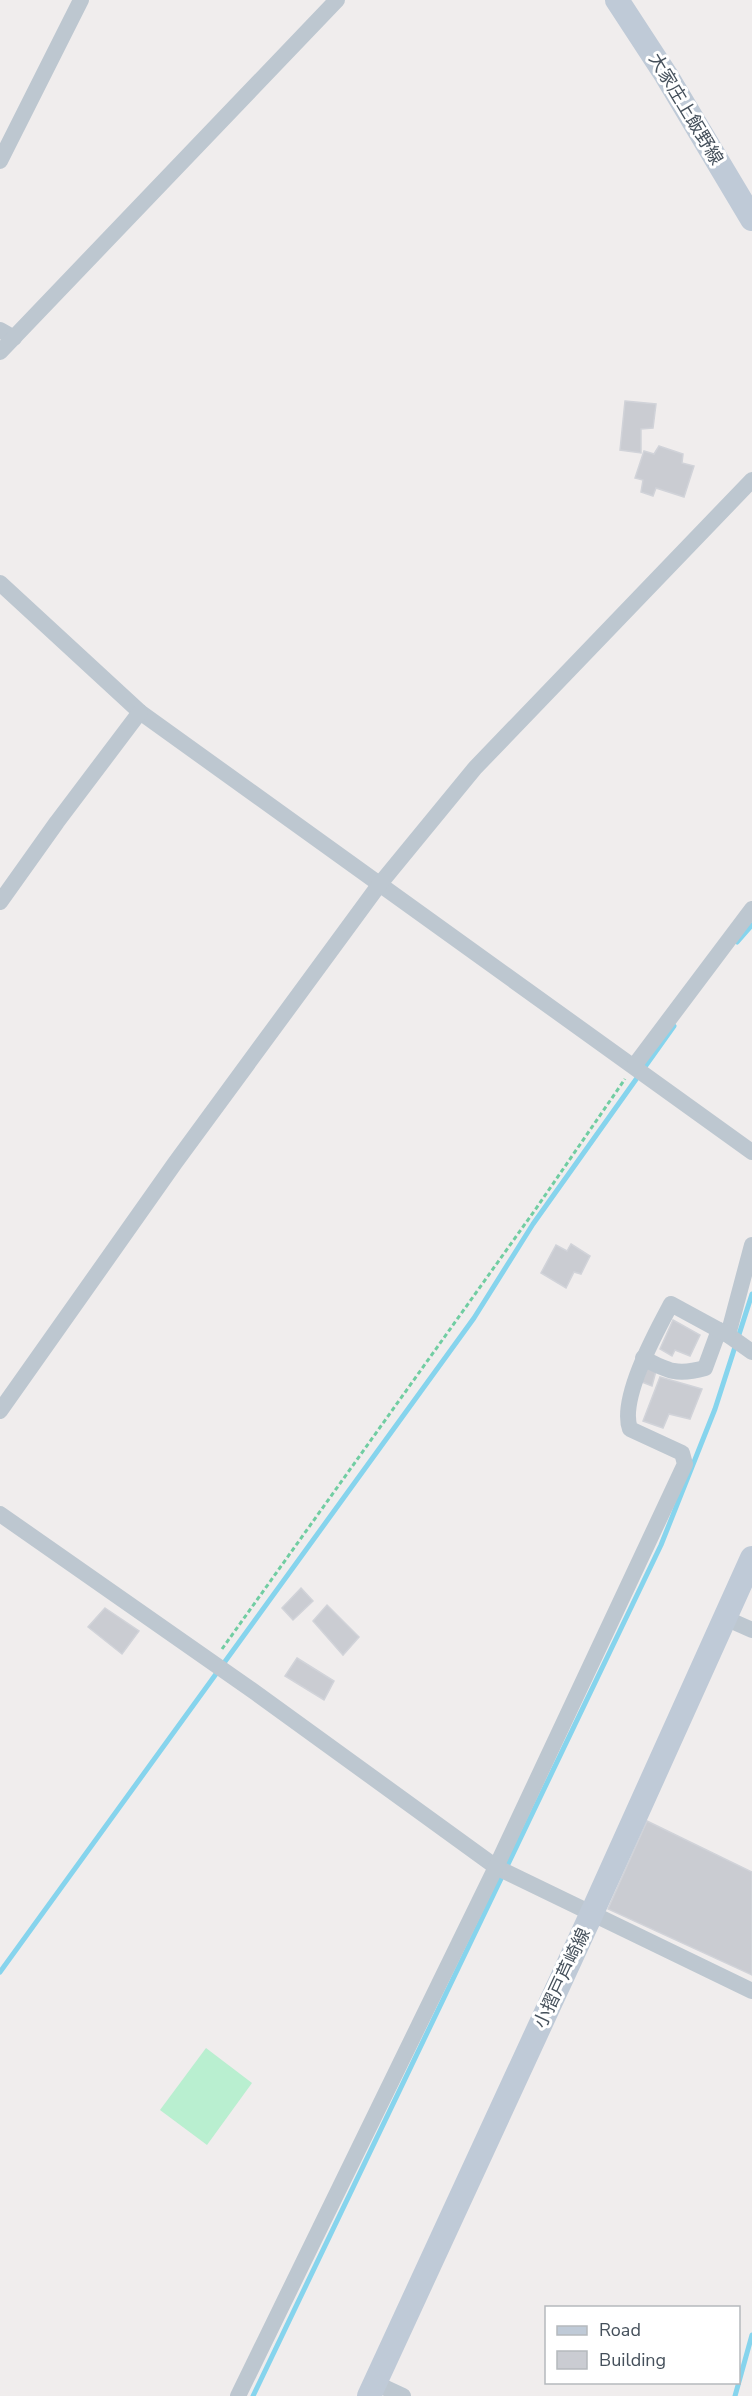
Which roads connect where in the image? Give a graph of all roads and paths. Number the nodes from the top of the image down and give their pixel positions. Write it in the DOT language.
graph roads {
  1 [pos="81,0"];
  2 [pos="338,0"];
  3 [pos="617,0"];
  4 [pos="0,161"];
  5 [pos="752,219"];
  6 [pos="7,334"];
  7 [pos="0,352"];
  8 [pos="752,480"];
  9 [pos="0,583"];
  10 [pos="140,712"];
  11 [pos="379,885"];
  12 [pos="0,902"];
  13 [pos="752,909"];
  14 [pos="634,1066"];
  15 [pos="752,1152"];
  16 [pos="752,1245"];
  17 [pos="723,1332"];
  18 [pos="752,1353"];
  19 [pos="643,1358"];
  20 [pos="0,1411"];
  21 [pos="0,1514"];
  22 [pos="752,1558"];
  23 [pos="725,1618"];
  24 [pos="752,1630"];
  25 [pos="212,1662"];
  26 [pos="496,1867"];
  27 [pos="591,1915"];
  28 [pos="752,1991"];
  29 [pos="372,2389"];
  30 [pos="237,2396"];
  31 [pos="403,2396"];
  1 -- 4 [label="street"];
  2 -- 6 [label="street"];
  3 -- 5 [label="main road, 大家庄上飯野線"];
  6 -- 7 [label="street"];
  8 -- 11 [label="street"];
  9 -- 10 [label="street"];
  10 -- 11 [label="street"];
  10 -- 12 [label="street"];
  11 -- 14 [label="street"];
  11 -- 20 [label="street"];
  13 -- 14 [label="street"];
  14 -- 15 [label="street"];
  14 -- 25 [label="path"];
  16 -- 17 [label="street"];
  17 -- 18 [label="street"];
  17 -- 19 [label="street"];
  17 -- 19 [label="street"];
  19 -- 26 [label="street"];
  21 -- 25 [label="street"];
  22 -- 23 [label="main road, 小摺戸芦崎線"];
  23 -- 24 [label="street"];
  23 -- 27 [label="main road, 小摺戸芦崎線"];
  25 -- 26 [label="street"];
  26 -- 27 [label="street"];
  26 -- 30 [label="street"];
  27 -- 28 [label="street"];
  27 -- 29 [label="main road, 小摺戸芦崎線"];
  29 -- 31 [label="street"];
}
